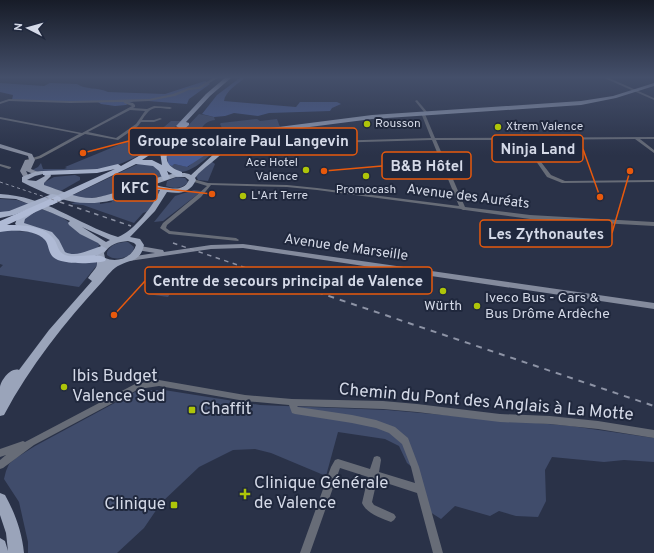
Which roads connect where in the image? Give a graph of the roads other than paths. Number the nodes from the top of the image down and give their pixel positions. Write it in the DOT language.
graph roads {
  1 [pos="126,103"];
  2 [pos="201,103"];
  3 [pos="206,103"];
  4 [pos="418,103"];
  5 [pos="582,103"];
  6 [pos="170,108"];
  7 [pos="131,109"];
  8 [pos="148,110"];
  9 [pos="425,113"];
  10 [pos="0,118"];
  11 [pos="160,119"];
  12 [pos="141,121"];
  13 [pos="187,124"];
  14 [pos="84,134"];
  15 [pos="636,138"];
  16 [pos="654,138"];
  17 [pos="434,139"];
  18 [pos="519,139"];
  19 [pos="329,142"];
  20 [pos="0,146"];
  21 [pos="152,149"];
  22 [pos="219,152"];
  23 [pos="654,152"];
  24 [pos="30,161"];
  25 [pos="0,165"];
  26 [pos="9,168"];
  27 [pos="36,173"];
  28 [pos="182,175"];
  29 [pos="26,177"];
  30 [pos="45,177"];
  31 [pos="192,179"];
  32 [pos="99,180"];
  33 [pos="654,181"];
  34 [pos="30,183"];
  35 [pos="163,184"];
  36 [pos="208,184"];
  37 [pos="187,188"];
  38 [pos="71,190"];
  39 [pos="175,191"];
  40 [pos="0,197"];
  41 [pos="55,198"];
  42 [pos="42,202"];
  43 [pos="463,209"];
  44 [pos="26,211"];
  45 [pos="0,215"];
  46 [pos="0,221"];
  47 [pos="654,224"];
  48 [pos="0,225"];
  49 [pos="0,229"];
  50 [pos="120,239"];
  51 [pos="236,240"];
  52 [pos="138,244"];
  53 [pos="176,252"];
  54 [pos="103,254"];
  55 [pos="124,261"];
  56 [pos="654,306"];
  57 [pos="0,395"];
  58 [pos="292,402"];
  59 [pos="0,411"];
  60 [pos="654,434"];
  61 [pos="32,442"];
  62 [pos="0,453"];
  63 [pos="377,460"];
  64 [pos="0,465"];
  65 [pos="373,475"];
  66 [pos="421,490"];
  67 [pos="0,500"];
  68 [pos="391,517"];
  69 [pos="0,546"];
  70 [pos="1,553"];
  71 [pos="16,553"];
  72 [pos="305,553"];
  73 [pos="438,553"];
  1 -- 7 [label="street"];
  2 -- 21 [label="highway"];
  3 -- 13 [label="highway"];
  4 -- 9 [label="street"];
  5 -- 9 [label="main road"];
  6 -- 8 [label="street"];
  7 -- 8 [label="street"];
  7 -- 14 [label="street"];
  8 -- 12 [label="street"];
  9 -- 17 [label="street"];
  9 -- 22 [label="main road"];
  10 -- 14 [label="street"];
  11 -- 12 [label="street"];
  12 -- 14 [label="street"];
  13 -- 28 [label="highway"];
  13 -- 32 [label="highway"];
  14 -- 24 [label="street"];
  15 -- 16 [label="street"];
  15 -- 18 [label="street"];
  15 -- 23 [label="street"];
  17 -- 18 [label="street"];
  17 -- 19 [label="street"];
  17 -- 43 [label="street"];
  18 -- 33 [label="street"];
  20 -- 24 [label="main road"];
  21 -- 30 [label="highway"];
  21 -- 38 [label="highway"];
  22 -- 28 [label="main road"];
  22 -- 31 [label="main road"];
  24 -- 27 [label="main road"];
  24 -- 29 [label="main road"];
  25 -- 26 [label="street"];
  27 -- 29 [label="main road"];
  27 -- 30 [label="main road"];
  28 -- 31 [label="main road"];
  28 -- 35 [label="main road"];
  29 -- 34 [label="main road"];
  30 -- 34 [label="main road"];
  30 -- 35 [label="main road"];
  30 -- 38 [label="highway"];
  31 -- 36 [label="street, Avenue des Auréats"];
  31 -- 37 [label="main road"];
  32 -- 35 [label="highway"];
  32 -- 38 [label="highway"];
  34 -- 35 [label="main road"];
  35 -- 39 [label="main road"];
  35 -- 50 [label="main road"];
  36 -- 37 [label="street, Avenue des Auréats"];
  36 -- 43 [label="street, Avenue des Auréats"];
  36 -- 51 [label="street"];
  37 -- 39 [label="main road"];
  38 -- 41 [label="highway"];
  39 -- 52 [label="main road"];
  40 -- 50 [label="main road"];
  40 -- 54 [label="main road"];
  41 -- 42 [label="highway"];
  41 -- 44 [label="highway"];
  42 -- 44 [label="highway"];
  43 -- 47 [label="street, Avenue des Auréats"];
  44 -- 45 [label="highway"];
  44 -- 46 [label="highway"];
  44 -- 48 [label="highway"];
  44 -- 54 [label="highway"];
  49 -- 54 [label="highway"];
  50 -- 52 [label="main road"];
  50 -- 54 [label="main road"];
  52 -- 53 [label="main road, Avenue de Marseille"];
  52 -- 55 [label="main road"];
  53 -- 55 [label="main road, Avenue de Marseille"];
  53 -- 56 [label="main road, Avenue de Marseille"];
  54 -- 55 [label="main road"];
  54 -- 57 [label="main road"];
  55 -- 59 [label="main road"];
  58 -- 60 [label="street, Chemin du Pont des Anglais à La Motte"];
  58 -- 61 [label="street, Chemin du Pont des Anglais à La Motte"];
  58 -- 66 [label="street"];
  61 -- 62 [label="street"];
  61 -- 64 [label="street"];
  63 -- 65 [label="street"];
  65 -- 66 [label="street"];
  65 -- 68 [label="street"];
  65 -- 72 [label="street"];
  66 -- 73 [label="street"];
  67 -- 71 [label="main road"];
  69 -- 70 [label="main road"];
}
